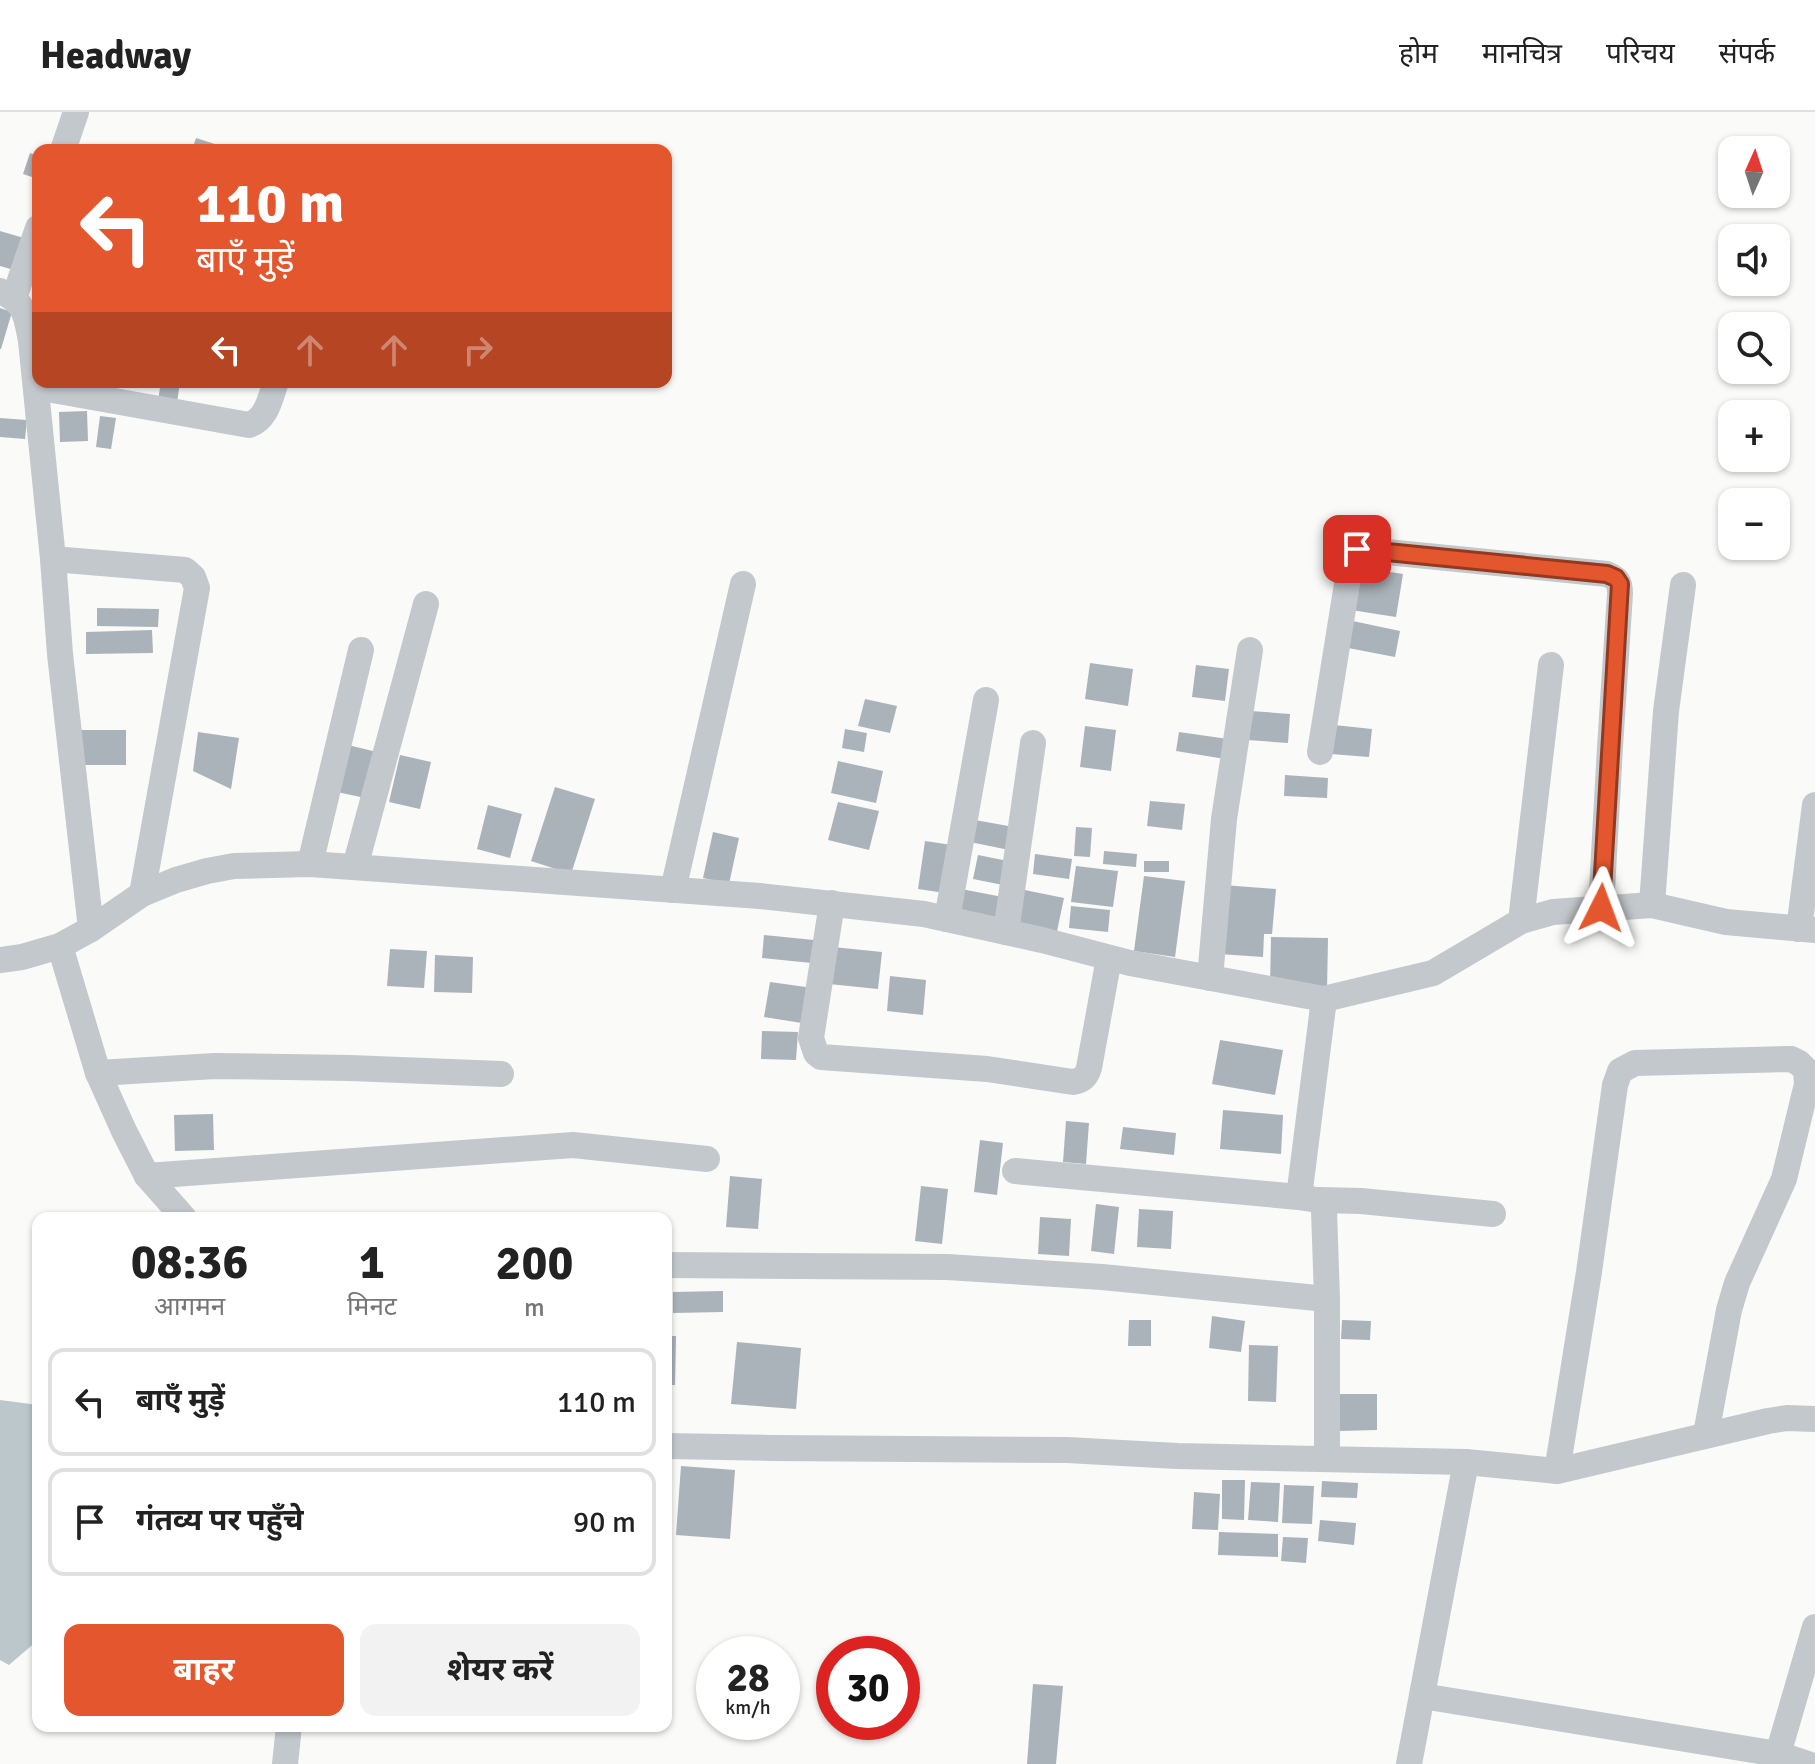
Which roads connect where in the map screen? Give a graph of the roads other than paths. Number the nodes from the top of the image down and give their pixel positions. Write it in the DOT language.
graph roads {
  1 [pos="76,112"];
  2 [pos="65,144"];
  3 [pos="32,241"];
  4 [pos="7,294"];
  5 [pos="32,356"];
  6 [pos="36,388"];
  7 [pos="42,388"];
  8 [pos="274,388"];
  9 [pos="53,559"];
  10 [pos="743,584"];
  11 [pos="1683,585"];
  12 [pos="426,604"];
  13 [pos="361,650"];
  14 [pos="1250,650"];
  15 [pos="1551,665"];
  16 [pos="986,700"];
  17 [pos="1033,743"];
  18 [pos="1320,752"];
  19 [pos="1815,805"];
  20 [pos="310,864"];
  21 [pos="355,867"];
  22 [pos="673,890"];
  23 [pos="142,894"];
  24 [pos="832,903"];
  25 [pos="1652,905"];
  26 [pos="1601,908"];
  27 [pos="947,919"];
  28 [pos="1521,921"];
  29 [pos="91,929"];
  30 [pos="1807,930"];
  31 [pos="1006,932"];
  32 [pos="60,946"];
  33 [pos="1109,958"];
  34 [pos="0,960"];
  35 [pos="1210,978"];
  36 [pos="1324,999"];
  37 [pos="98,1073"];
  38 [pos="501,1074"];
  39 [pos="707,1159"];
  40 [pos="1015,1171"];
  41 [pos="147,1176"];
  42 [pos="1309,1198"];
  43 [pos="179,1212"];
  44 [pos="1493,1214"];
  45 [pos="672,1265"];
  46 [pos="1327,1299"];
  47 [pos="1815,1419"];
  48 [pos="1706,1434"];
  49 [pos="672,1446"];
  50 [pos="1327,1459"];
  51 [pos="1466,1462"];
  52 [pos="1557,1471"];
  53 [pos="1815,1628"];
  54 [pos="1422,1696"];
  55 [pos="288,1732"];
  56 [pos="1778,1754"];
  57 [pos="285,1764"];
  58 [pos="1409,1764"];
  59 [pos="1808,1764"];
  1 -- 2 [label="street"];
  3 -- 4 [label="street"];
  4 -- 5 [label="street"];
  6 -- 9 [label="street"];
  7 -- 8 [label="street"];
  9 -- 23 [label="street"];
  9 -- 29 [label="street"];
  10 -- 22 [label="street"];
  11 -- 25 [label="street"];
  12 -- 21 [label="street"];
  13 -- 20 [label="street"];
  14 -- 35 [label="street"];
  15 -- 28 [label="street"];
  16 -- 27 [label="street"];
  17 -- 31 [label="street"];
  18 -- 26 [label="street"];
  19 -- 30 [label="street"];
  20 -- 21 [label="street"];
  20 -- 23 [label="street"];
  21 -- 22 [label="street"];
  22 -- 24 [label="street"];
  23 -- 29 [label="street"];
  24 -- 27 [label="street"];
  24 -- 33 [label="street"];
  25 -- 26 [label="street"];
  25 -- 30 [label="street"];
  26 -- 28 [label="street"];
  27 -- 31 [label="street"];
  28 -- 36 [label="street"];
  29 -- 32 [label="street"];
  31 -- 33 [label="street"];
  32 -- 34 [label="street"];
  32 -- 37 [label="street"];
  33 -- 35 [label="street"];
  35 -- 36 [label="street"];
  36 -- 42 [label="street"];
  37 -- 38 [label="street"];
  37 -- 41 [label="street"];
  39 -- 41 [label="street"];
  40 -- 42 [label="street"];
  41 -- 43 [label="street"];
  42 -- 44 [label="street"];
  42 -- 46 [label="street"];
  45 -- 46 [label="street"];
  46 -- 50 [label="street"];
  47 -- 48 [label="street"];
  48 -- 52 [label="street"];
  48 -- 52 [label="street"];
  49 -- 50 [label="street"];
  50 -- 51 [label="street"];
  51 -- 52 [label="street"];
  51 -- 54 [label="street"];
  53 -- 56 [label="street"];
  54 -- 56 [label="street"];
  54 -- 58 [label="street"];
  55 -- 57 [label="street"];
  56 -- 59 [label="street"];
}
